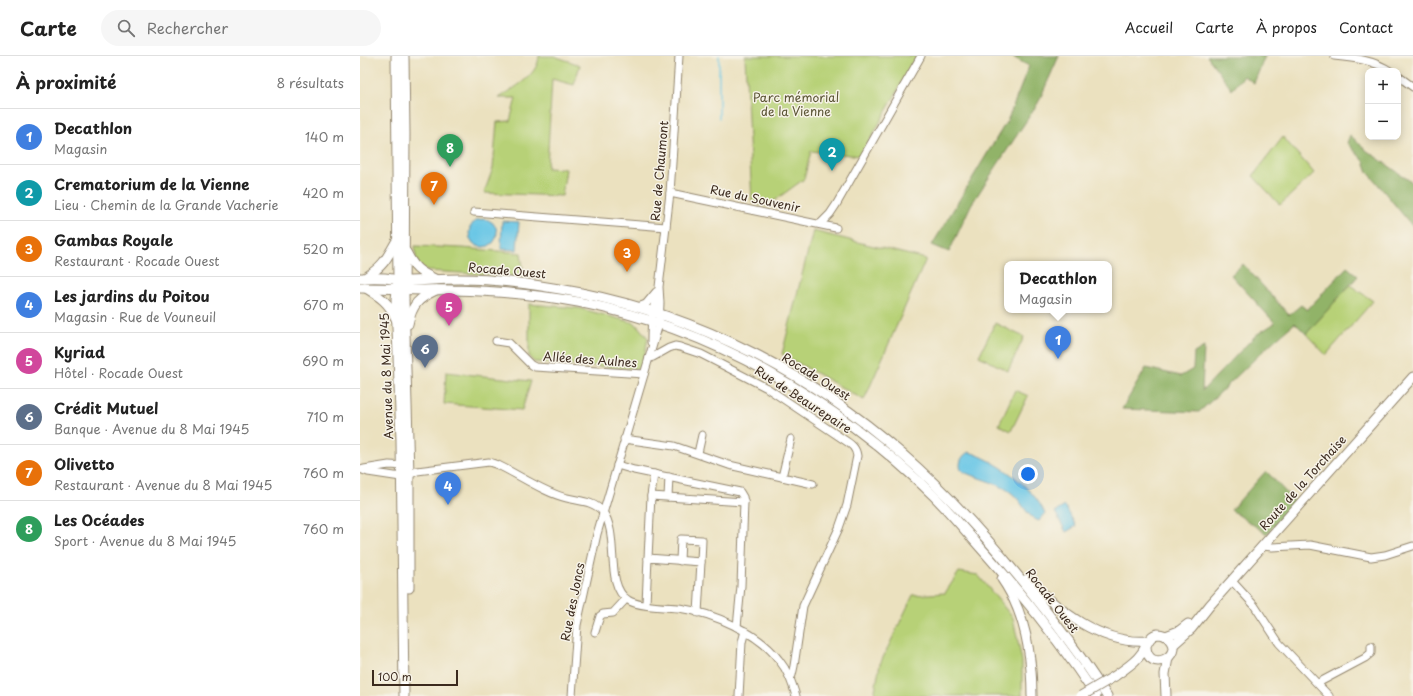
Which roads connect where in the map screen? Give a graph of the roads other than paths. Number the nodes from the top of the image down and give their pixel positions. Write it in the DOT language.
graph roads {
  1 [pos="396,56"];
  2 [pos="404,56"];
  3 [pos="679,56"];
  4 [pos="921,56"];
  5 [pos="1334,56"];
  6 [pos="1385,68"];
  7 [pos="1401,78"];
  8 [pos="1413,87"];
  9 [pos="670,193"];
  10 [pos="474,212"];
  11 [pos="820,224"];
  12 [pos="666,227"];
  13 [pos="836,228"];
  14 [pos="397,242"];
  15 [pos="405,251"];
  16 [pos="363,283"];
  17 [pos="438,284"];
  18 [pos="401,285"];
  19 [pos="659,287"];
  20 [pos="638,307"];
  21 [pos="656,318"];
  22 [pos="397,324"];
  23 [pos="405,335"];
  24 [pos="496,341"];
  25 [pos="649,358"];
  26 [pos="644,374"];
  27 [pos="1413,377"];
  28 [pos="702,435"];
  29 [pos="624,439"];
  30 [pos="791,439"];
  31 [pos="698,453"];
  32 [pos="617,465"];
  33 [pos="360,469"];
  34 [pos="407,471"];
  35 [pos="654,474"];
  36 [pos="669,477"];
  37 [pos="782,478"];
  38 [pos="813,484"];
  39 [pos="651,496"];
  40 [pos="668,497"];
  41 [pos="744,502"];
  42 [pos="603,512"];
  43 [pos="949,512"];
  44 [pos="988,539"];
  45 [pos="1263,546"];
  46 [pos="1413,546"];
  47 [pos="648,558"];
  48 [pos="680,561"];
  49 [pos="701,562"];
  50 [pos="1232,581"];
  51 [pos="626,599"];
  52 [pos="646,604"];
  53 [pos="1210,605"];
  54 [pos="698,613"];
  55 [pos="736,627"];
  56 [pos="745,631"];
  57 [pos="595,632"];
  58 [pos="1166,636"];
  59 [pos="1147,644"];
  60 [pos="1173,645"];
  61 [pos="1371,646"];
  62 [pos="1168,658"];
  63 [pos="1153,660"];
  64 [pos="1115,676"];
  65 [pos="790,678"];
  66 [pos="1318,683"];
  67 [pos="404,696"];
  68 [pos="409,696"];
  69 [pos="572,696"];
  70 [pos="739,696"];
  71 [pos="796,696"];
  72 [pos="1032,696"];
  73 [pos="1081,696"];
  74 [pos="1096,696"];
  75 [pos="1107,696"];
  76 [pos="1166,696"];
  77 [pos="1329,696"];
  1 -- 14 [label="main road, Avenue du 8 Mai 1945"];
  2 -- 15 [label="main road, Avenue du 8 Mai 1945"];
  3 -- 9 [label="street, Rue de Chaumont"];
  4 -- 11 [label="street"];
  5 -- 6 [label="street"];
  7 -- 8 [label="street"];
  9 -- 11 [label="street, Rue du Souvenir"];
  9 -- 12 [label="street, Rue de Chaumont"];
  10 -- 12 [label="street"];
  11 -- 13 [label="street, Rue du Souvenir"];
  12 -- 19 [label="street, Rue de Chaumont"];
  14 -- 16 [label="main road"];
  14 -- 18 [label="main road, Avenue du 8 Mai 1945"];
  15 -- 17 [label="main road"];
  15 -- 18 [label="main road, Avenue du 8 Mai 1945"];
  16 -- 18 [label="main road, Rocade Ouest"];
  16 -- 22 [label="main road"];
  17 -- 18 [label="main road, Rocade Ouest"];
  17 -- 20 [label="main road, Rocade Ouest"];
  17 -- 21 [label="main road, Rocade Ouest"];
  17 -- 23 [label="main road"];
  18 -- 22 [label="main road, Avenue du 8 Mai 1945"];
  18 -- 23 [label="main road, Avenue du 8 Mai 1945"];
  19 -- 20 [label="street"];
  19 -- 21 [label="street, Rue de Chaumont"];
  20 -- 21 [label="main road, Rocade Ouest"];
  21 -- 25 [label="street, Rue de Chaumont"];
  21 -- 43 [label="main road, Rocade Ouest"];
  21 -- 44 [label="main road, Rocade Ouest"];
  22 -- 34 [label="main road, Avenue du 8 Mai 1945"];
  23 -- 34 [label="main road, Avenue du 8 Mai 1945"];
  24 -- 26 [label="street, Allée des Aulnes"];
  25 -- 26 [label="street, Rue de Chaumont"];
  25 -- 65 [label="street, Rue de Beaurepaire"];
  26 -- 29 [label="street, Rue de Chaumont"];
  27 -- 45 [label="main road, Route de la Torchaise"];
  28 -- 31 [label="street"];
  29 -- 31 [label="street"];
  29 -- 32 [label="street, Rue de Chaumont"];
  30 -- 37 [label="street"];
  31 -- 37 [label="street"];
  32 -- 35 [label="street"];
  32 -- 42 [label="street, Rue de Chaumont"];
  33 -- 34 [label="street"];
  33 -- 34 [label="street"];
  34 -- 42 [label="street"];
  34 -- 67 [label="main road, Avenue du 8 Mai 1945"];
  34 -- 68 [label="main road, Avenue du 8 Mai 1945"];
  35 -- 36 [label="street"];
  35 -- 39 [label="street"];
  36 -- 40 [label="street"];
  36 -- 41 [label="street"];
  37 -- 38 [label="street"];
  39 -- 40 [label="street"];
  39 -- 47 [label="street"];
  40 -- 41 [label="street"];
  41 -- 55 [label="street"];
  42 -- 51 [label="street"];
  42 -- 69 [label="street, Rue des Joncs"];
  43 -- 72 [label="main road"];
  43 -- 74 [label="main road, Rocade Ouest"];
  44 -- 59 [label="main road"];
  44 -- 75 [label="main road, Rocade Ouest"];
  45 -- 46 [label="street"];
  45 -- 50 [label="main road, Route de la Torchaise"];
  47 -- 48 [label="street"];
  47 -- 52 [label="street"];
  48 -- 49 [label="street"];
  48 -- 49 [label="street"];
  49 -- 54 [label="street"];
  50 -- 53 [label="main road, Route de la Torchaise"];
  50 -- 66 [label="street"];
  51 -- 52 [label="street"];
  51 -- 57 [label="street"];
  52 -- 54 [label="street"];
  53 -- 58 [label="main road, Route de la Torchaise"];
  53 -- 60 [label="main road, Route de la Torchaise"];
  54 -- 55 [label="street"];
  55 -- 56 [label="street"];
  56 -- 65 [label="street"];
  56 -- 70 [label="street"];
  58 -- 59 [label="main road"];
  58 -- 60 [label="main road"];
  59 -- 63 [label="main road"];
  59 -- 64 [label="main road"];
  60 -- 62 [label="main road"];
  61 -- 66 [label="street"];
  62 -- 63 [label="main road"];
  62 -- 76 [label="main road"];
  63 -- 64 [label="main road"];
  64 -- 73 [label="main road, bridge"];
  65 -- 71 [label="street"];
  66 -- 77 [label="street"];
}
